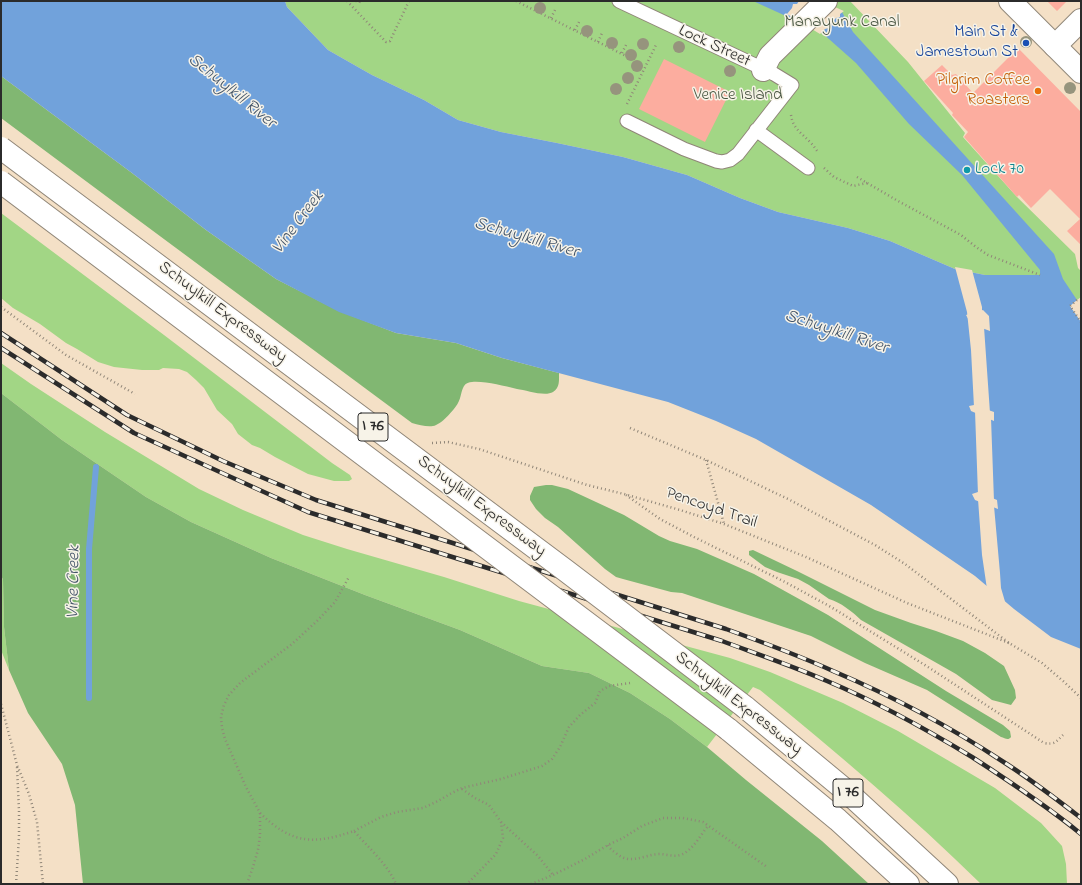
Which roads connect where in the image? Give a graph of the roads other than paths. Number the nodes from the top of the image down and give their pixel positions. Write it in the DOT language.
graph roads {
  1 [pos="618,1"];
  2 [pos="826,1"];
  3 [pos="1010,1"];
  4 [pos="1081,20"];
  5 [pos="1055,46"];
  6 [pos="763,70"];
  7 [pos="1081,72"];
  8 [pos="627,121"];
  9 [pos="756,130"];
  10 [pos="1,148"];
  11 [pos="808,168"];
  12 [pos="1,182"];
  13 [pos="908,884"];
  14 [pos="947,884"];
  1 -- 6 [label="lane, Lock Street"];
  2 -- 6 [label="main road, Lock Street"];
  3 -- 5 [label="main road"];
  4 -- 5 [label="main road"];
  5 -- 7 [label="main road"];
  6 -- 9 [label="lane"];
  8 -- 9 [label="lane"];
  9 -- 11 [label="lane"];
  10 -- 14 [label="main road, Schuylkill Expressway / I 76, bridge"];
  12 -- 13 [label="main road, Schuylkill Expressway / I 76, bridge"];
}
